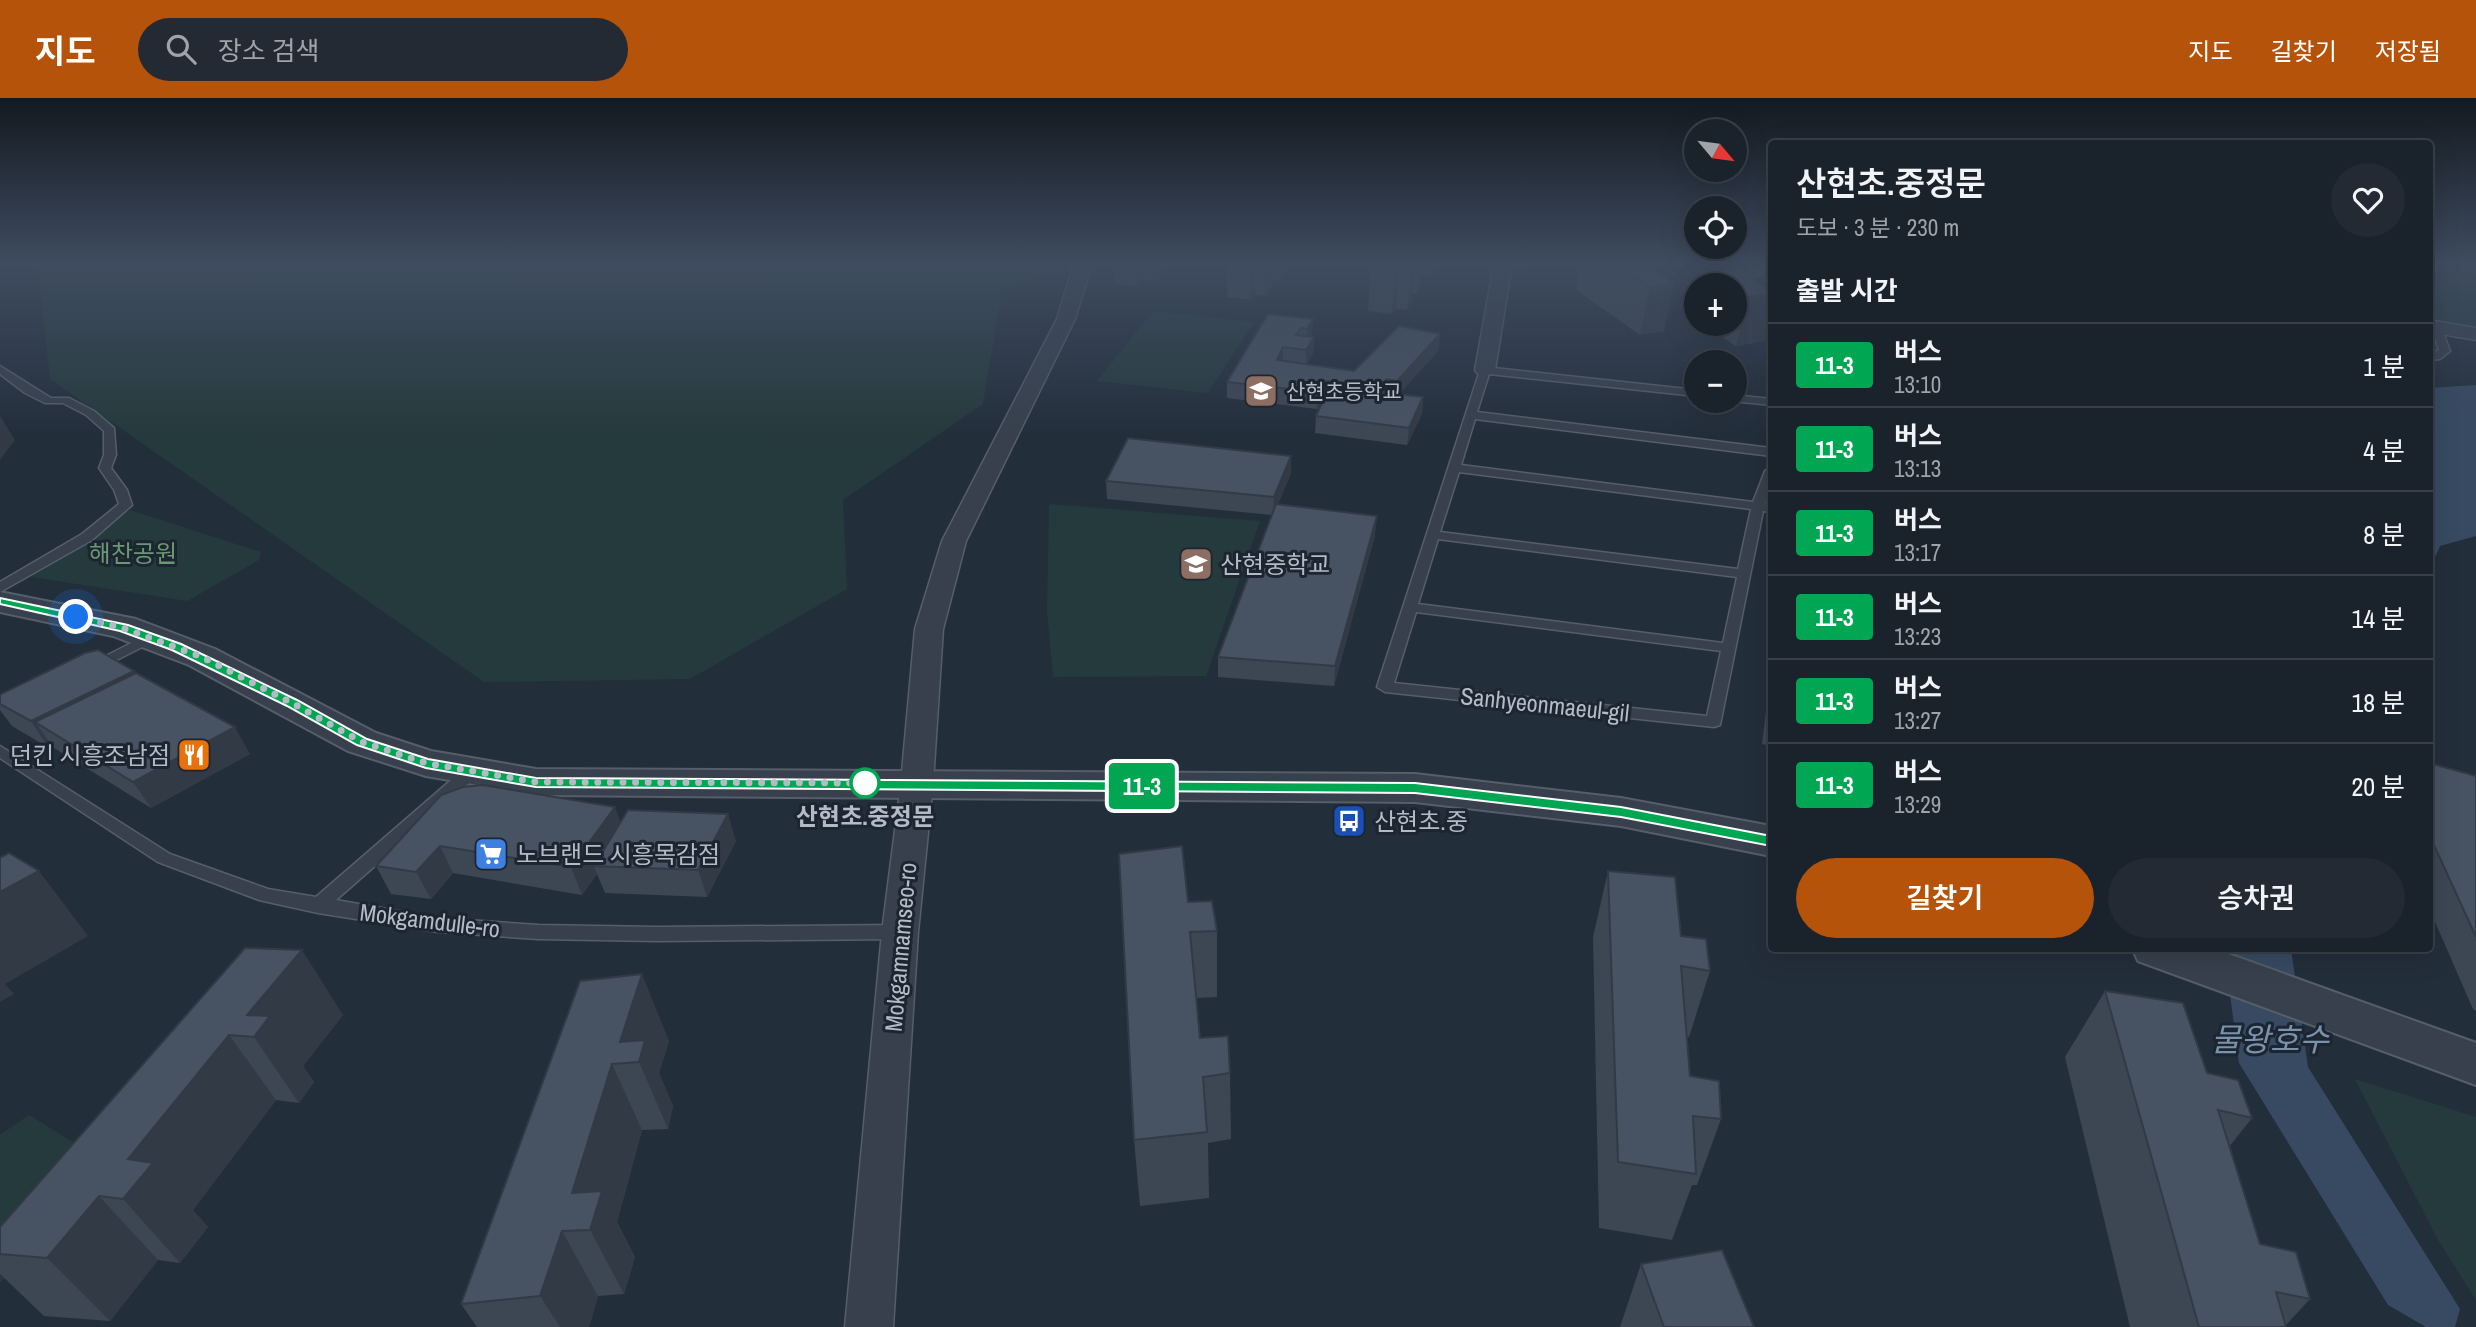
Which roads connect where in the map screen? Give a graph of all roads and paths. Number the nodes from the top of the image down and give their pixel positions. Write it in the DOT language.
graph roads {
  1 [pos="1065,321"];
  2 [pos="1493,321"];
  3 [pos="2433,326"];
  4 [pos="2476,334"];
  5 [pos="2433,357"];
  6 [pos="0,369"];
  7 [pos="1485,370"];
  8 [pos="1684,392"];
  9 [pos="1747,399"];
  10 [pos="1768,402"];
  11 [pos="1471,415"];
  12 [pos="1768,452"];
  13 [pos="1456,468"];
  14 [pos="1768,489"];
  15 [pos="1765,507"];
  16 [pos="1434,535"];
  17 [pos="1744,573"];
  18 [pos="0,588"];
  19 [pos="0,602"];
  20 [pos="1411,607"];
  21 [pos="151,638"];
  22 [pos="1730,648"];
  23 [pos="82,673"];
  24 [pos="0,751"];
  25 [pos="471,772"];
  26 [pos="917,783"];
  27 [pos="1768,840"];
  28 [pos="318,906"];
  29 [pos="900,932"];
  30 [pos="2167,952"];
  31 [pos="2475,1064"];
  32 [pos="869,1327"];
  1 -- 26 [label="street, Mokgamnamseo-ro"];
  2 -- 7 [label="street, Sanhyeonmaeul-gil"];
  3 -- 4 [label="street"];
  3 -- 5 [label="lane"];
  6 -- 18 [label="lane"];
  7 -- 8 [label="lane"];
  7 -- 11 [label="lane, Sanhyeonmaeul-gil"];
  9 -- 10 [label="lane"];
  11 -- 12 [label="lane"];
  11 -- 13 [label="lane, Sanhyeonmaeul-gil"];
  13 -- 15 [label="lane"];
  13 -- 16 [label="lane, Sanhyeonmaeul-gil"];
  14 -- 15 [label="lane, Sanhyeonmaeul-gil"];
  15 -- 17 [label="lane, Sanhyeonmaeul-gil"];
  16 -- 17 [label="lane"];
  16 -- 20 [label="lane, Sanhyeonmaeul-gil"];
  17 -- 22 [label="lane, Sanhyeonmaeul-gil"];
  19 -- 21 [label="street"];
  20 -- 22 [label="lane"];
  20 -- 22 [label="lane, Sanhyeonmaeul-gil"];
  21 -- 23 [label="lane"];
  21 -- 25 [label="street"];
  24 -- 28 [label="lane, Mokgamdulle-ro"];
  25 -- 26 [label="street"];
  25 -- 28 [label="lane"];
  26 -- 27 [label="street"];
  26 -- 29 [label="street, Mokgamnamseo-ro"];
  28 -- 29 [label="lane, Mokgamdulle-ro"];
  29 -- 32 [label="street, Mokgamnamseo-ro"];
  30 -- 31 [label="street"];
}
